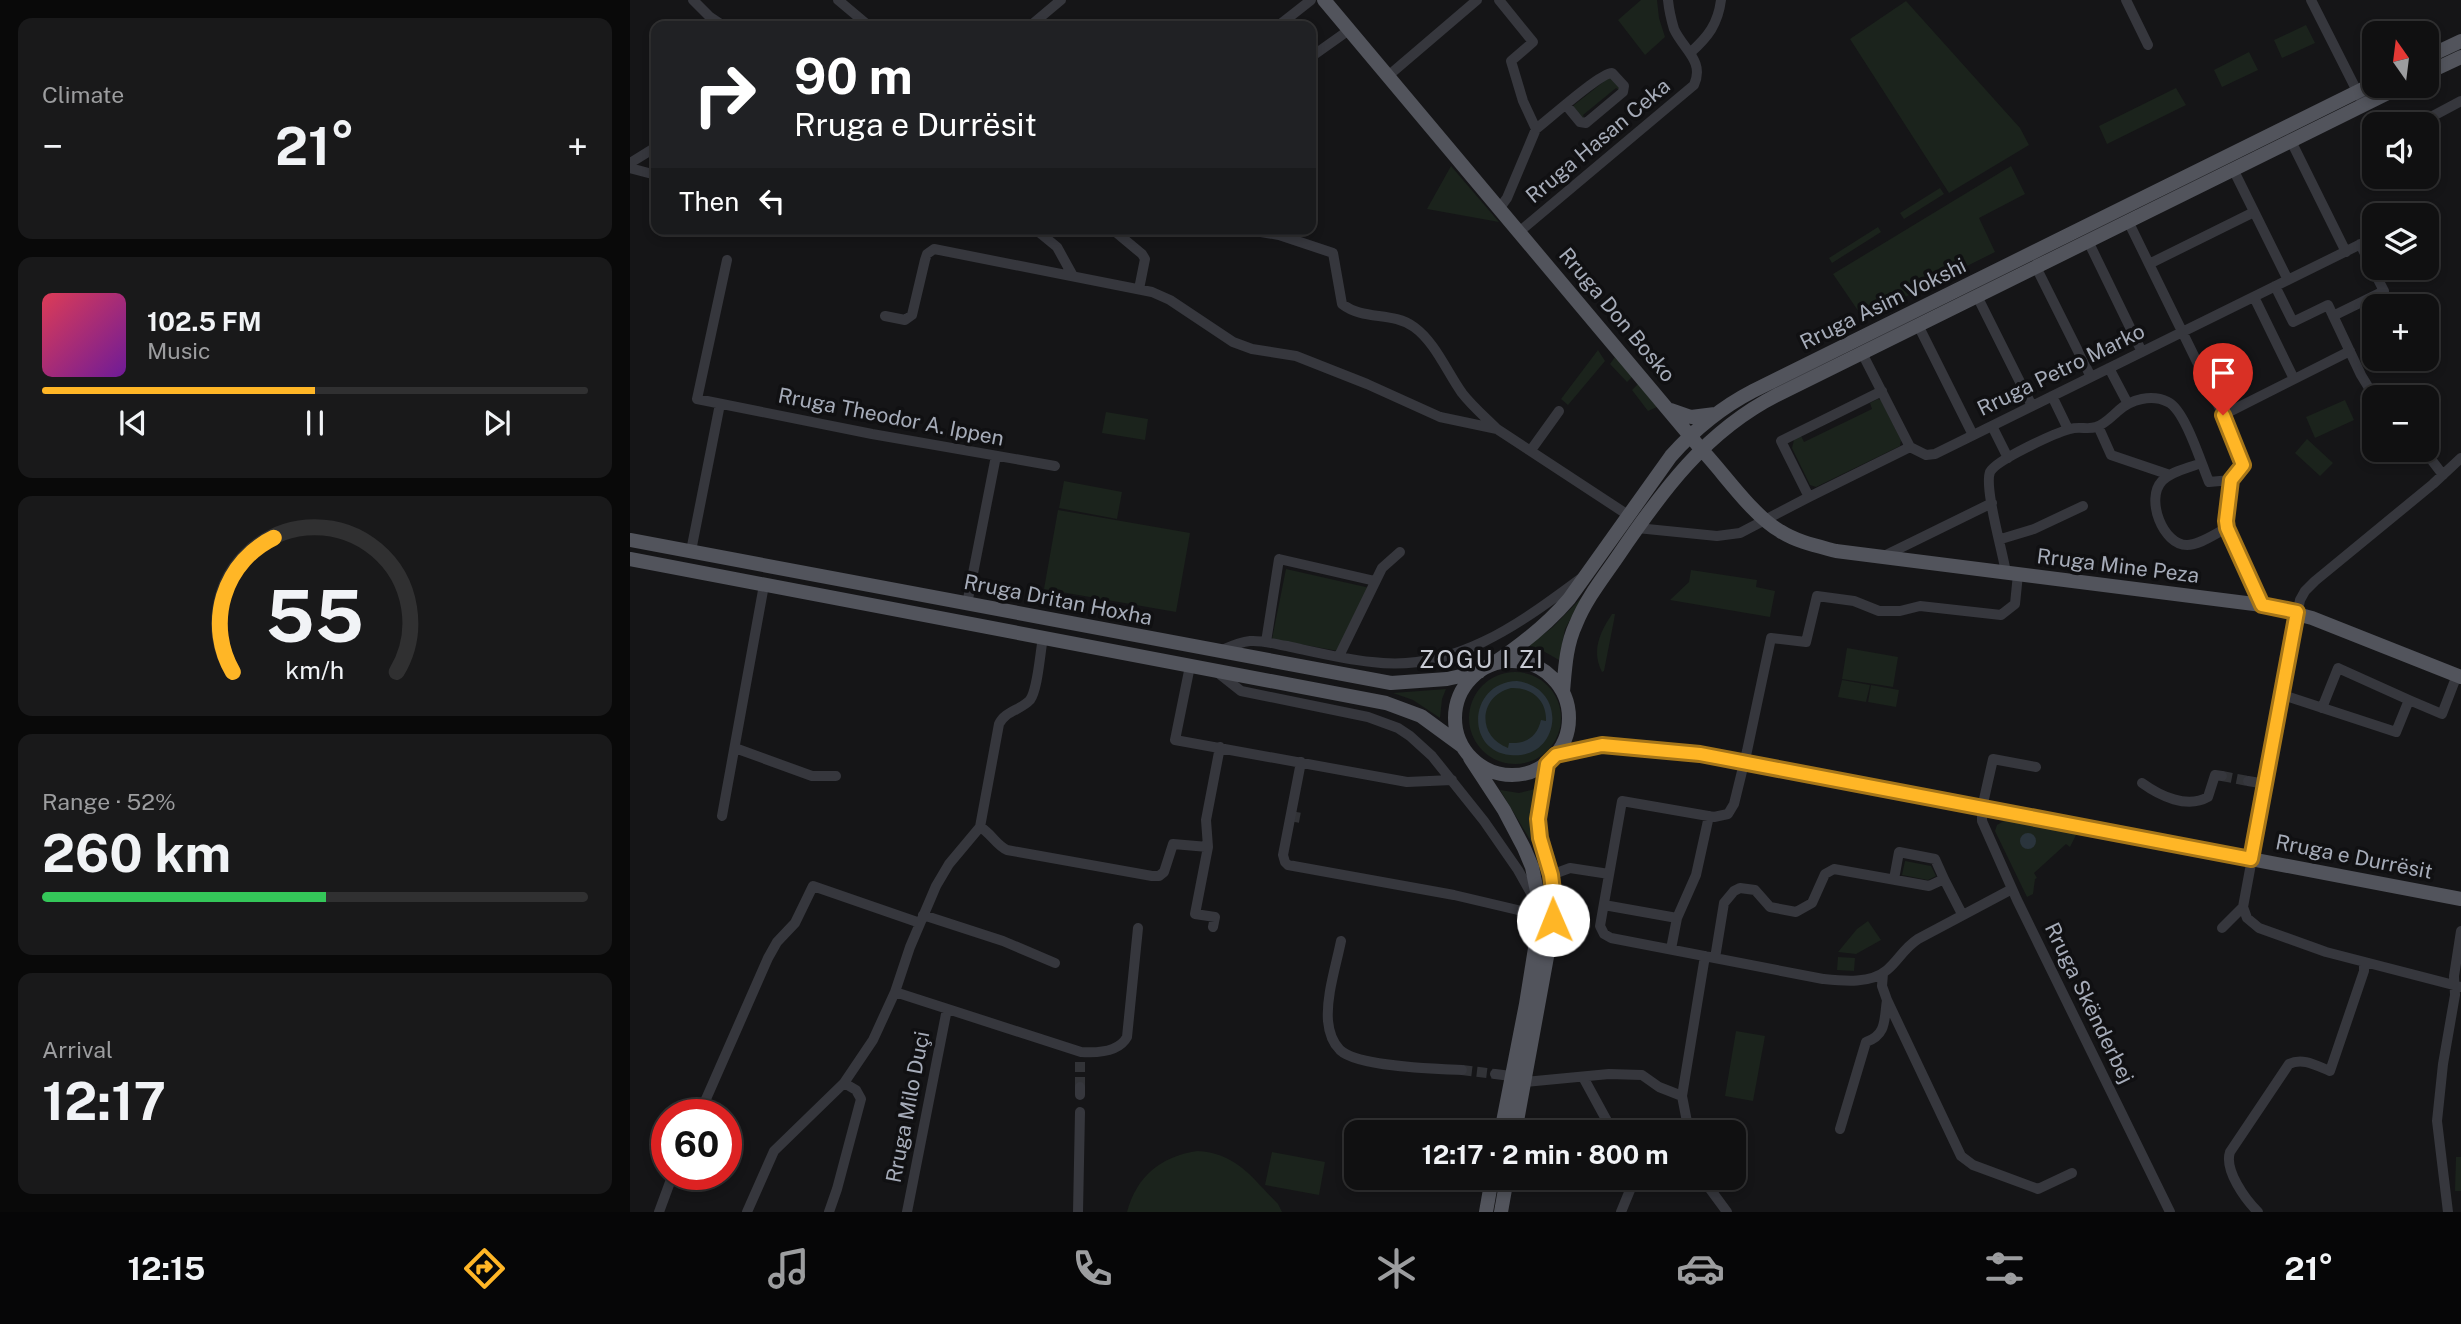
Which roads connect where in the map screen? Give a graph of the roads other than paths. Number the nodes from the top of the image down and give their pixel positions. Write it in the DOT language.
graph roads {
  1 [pos="692,0"];
  2 [pos="838,0"];
  3 [pos="1061,0"];
  4 [pos="1311,0"];
  5 [pos="1324,0"];
  6 [pos="1477,0"];
  7 [pos="1499,0"];
  8 [pos="1668,0"];
  9 [pos="1721,0"];
  10 [pos="2126,0"];
  11 [pos="2311,0"];
  12 [pos="716,21"];
  13 [pos="863,21"];
  14 [pos="1036,21"];
  15 [pos="1284,21"];
  16 [pos="1349,30"];
  17 [pos="2461,41"];
  18 [pos="2148,45"];
  19 [pos="2440,51"];
  20 [pos="1316,53"];
  21 [pos="1690,53"];
  22 [pos="2461,57"];
  23 [pos="2440,67"];
  24 [pos="1388,76"];
  25 [pos="2360,98"];
  26 [pos="2461,100"];
  27 [pos="1566,105"];
  28 [pos="2439,112"];
  29 [pos="1536,129"];
  30 [pos="2291,141"];
  31 [pos="651,150"];
  32 [pos="630,165"];
  33 [pos="2233,169"];
  34 [pos="651,173"];
  35 [pos="1499,209"];
  36 [pos="2254,212"];
  37 [pos="2128,221"];
  38 [pos="1519,232"];
  39 [pos="1042,235"];
  40 [pos="1119,235"];
  41 [pos="1282,235"];
  42 [pos="2088,241"];
  43 [pos="2360,244"];
  44 [pos="2346,252"];
  45 [pos="727,260"];
  46 [pos="2149,264"];
  47 [pos="2036,267"];
  48 [pos="1073,276"];
  49 [pos="2288,280"];
  50 [pos="2275,286"];
  51 [pos="1139,289"];
  52 [pos="1977,296"];
  53 [pos="2254,297"];
  54 [pos="885,316"];
  55 [pos="2333,316"];
  56 [pos="1918,325"];
  57 [pos="2183,332"];
  58 [pos="1862,352"];
  59 [pos="2142,352"];
  60 [pos="2350,352"];
  61 [pos="2109,368"];
  62 [pos="2091,377"];
  63 [pos="2294,379"];
  64 [pos="2368,385"];
  65 [pos="1882,391"];
  66 [pos="2052,397"];
  67 [pos="720,404"];
  68 [pos="2128,404"];
  69 [pos="2032,406"];
  70 [pos="1670,410"];
  71 [pos="1559,411"];
  72 [pos="1717,413"];
  73 [pos="2223,415"];
  74 [pos="1992,426"];
  75 [pos="2098,426"];
  76 [pos="1497,429"];
  77 [pos="2068,429"];
  78 [pos="1973,435"];
  79 [pos="1690,436"];
  80 [pos="1910,447"];
  81 [pos="1701,449"];
  82 [pos="1531,450"];
  83 [pos="996,456"];
  84 [pos="2008,458"];
  85 [pos="2461,458"];
  86 [pos="2433,462"];
  87 [pos="2202,463"];
  88 [pos="1055,466"];
  89 [pos="2170,475"];
  90 [pos="2443,475"];
  91 [pos="2231,480"];
  92 [pos="1809,496"];
  93 [pos="1992,503"];
  94 [pos="2083,506"];
  95 [pos="1628,515"];
  96 [pos="1766,521"];
  97 [pos="1637,528"];
  98 [pos="2227,528"];
  99 [pos="2001,539"];
  100 [pos="630,540"];
  101 [pos="691,551"];
  102 [pos="1400,552"];
  103 [pos="1882,557"];
  104 [pos="630,559"];
  105 [pos="1590,571"];
  106 [pos="2012,573"];
  107 [pos="1375,581"];
  108 [pos="764,584"];
  109 [pos="967,604"];
  110 [pos="2262,605"];
  111 [pos="2297,612"];
  112 [pos="1043,638"];
  113 [pos="1266,642"];
  114 [pos="1218,652"];
  115 [pos="1339,656"];
  116 [pos="1190,666"];
  117 [pos="1485,668"];
  118 [pos="1216,671"];
  119 [pos="2459,676"];
  120 [pos="1563,692"];
  121 [pos="2283,695"];
  122 [pos="2409,700"];
  123 [pos="2322,708"];
  124 [pos="1220,747"];
  125 [pos="734,748"];
  126 [pos="1466,752"];
  127 [pos="1551,760"];
  128 [pos="1301,762"];
  129 [pos="1744,762"];
  130 [pos="2036,767"];
  131 [pos="836,776"];
  132 [pos="2222,776"];
  133 [pos="1452,780"];
  134 [pos="2248,781"];
  135 [pos="2142,783"];
  136 [pos="2266,783"];
  137 [pos="1982,808"];
  138 [pos="722,816"];
  139 [pos="1709,816"];
  140 [pos="981,827"];
  141 [pos="1208,847"];
  142 [pos="2251,859"];
  143 [pos="1609,874"];
  144 [pos="1551,875"];
  145 [pos="1894,879"];
  146 [pos="1944,879"];
  147 [pos="2012,888"];
  148 [pos="2461,899"];
  149 [pos="1604,905"];
  150 [pos="2243,907"];
  151 [pos="1541,911"];
  152 [pos="1962,914"];
  153 [pos="1677,918"];
  154 [pos="922,919"];
  155 [pos="1213,927"];
  156 [pos="1138,928"];
  157 [pos="2222,928"];
  158 [pos="2461,931"];
  159 [pos="1341,941"];
  160 [pos="1671,949"];
  161 [pos="1710,957"];
  162 [pos="2364,962"];
  163 [pos="1055,963"];
  164 [pos="1883,973"];
  165 [pos="2458,986"];
  166 [pos="895,992"];
  167 [pos="1887,1000"];
  168 [pos="947,1009"];
  169 [pos="1462,1070"];
  170 [pos="1495,1074"];
  171 [pos="1583,1077"];
  172 [pos="1518,1079"];
  173 [pos="844,1083"];
  174 [pos="1682,1096"];
  175 [pos="706,1099"];
  176 [pos="1080,1112"];
  177 [pos="1505,1120"];
  178 [pos="1516,1120"];
  179 [pos="1606,1120"];
  180 [pos="1687,1120"];
  181 [pos="1840,1129"];
  182 [pos="2072,1174"];
  183 [pos="667,1190"];
  184 [pos="1490,1190"];
  185 [pos="1505,1190"];
  186 [pos="1630,1190"];
  187 [pos="1711,1190"];
  188 [pos="659,1212"];
  189 [pos="747,1212"];
  190 [pos="829,1212"];
  191 [pos="907,1212"];
  192 [pos="1078,1212"];
  193 [pos="1486,1212"];
  194 [pos="1501,1212"];
  195 [pos="1621,1212"];
  196 [pos="1727,1212"];
  197 [pos="2170,1212"];
  198 [pos="2258,1212"];
  199 [pos="2448,1212"];
  1 -- 12 [label="street"];
  2 -- 13 [label="street"];
  3 -- 14 [label="street"];
  4 -- 15 [label="street"];
  5 -- 16 [label="main road, Rruga Don Bosko"];
  6 -- 24 [label="street"];
  7 -- 29 [label="street"];
  8 -- 21 [label="street, Rruga Hasan Ceka"];
  9 -- 21 [label="street"];
  10 -- 18 [label="street"];
  11 -- 25 [label="street"];
  16 -- 20 [label="street"];
  16 -- 24 [label="main road, Rruga Don Bosko"];
  17 -- 19 [label="main road"];
  21 -- 38 [label="street, Rruga Hasan Ceka"];
  22 -- 23 [label="main road"];
  24 -- 35 [label="main road, Rruga Don Bosko"];
  25 -- 30 [label="main road, Rruga Asim Vokshi"];
  25 -- 72 [label="main road, Rruga Asim Vokshi"];
  26 -- 28 [label="street"];
  27 -- 27 [label="street"];
  27 -- 29 [label="street"];
  29 -- 35 [label="street"];
  30 -- 33 [label="main road, Rruga Asim Vokshi"];
  30 -- 44 [label="street"];
  31 -- 32 [label="street"];
  32 -- 34 [label="street"];
  33 -- 36 [label="street"];
  33 -- 37 [label="main road, Rruga Asim Vokshi"];
  35 -- 38 [label="main road, Rruga Don Bosko"];
  36 -- 46 [label="street"];
  36 -- 49 [label="street"];
  37 -- 42 [label="main road, Rruga Asim Vokshi"];
  37 -- 46 [label="street"];
  38 -- 70 [label="main road, Rruga Don Bosko"];
  39 -- 48 [label="street"];
  40 -- 51 [label="street"];
  41 -- 76 [label="street"];
  42 -- 47 [label="main road, Rruga Asim Vokshi"];
  42 -- 59 [label="street"];
  43 -- 44 [label="street, Rruga Petro Marko"];
  43 -- 55 [label="street"];
  44 -- 49 [label="street, Rruga Petro Marko"];
  45 -- 67 [label="street"];
  46 -- 57 [label="street"];
  47 -- 52 [label="main road, Rruga Asim Vokshi"];
  47 -- 62 [label="street"];
  48 -- 51 [label="street"];
  48 -- 54 [label="street"];
  49 -- 50 [label="street, Rruga Petro Marko"];
  50 -- 53 [label="street, Rruga Petro Marko"];
  50 -- 55 [label="street"];
  51 -- 76 [label="street"];
  52 -- 56 [label="main road, Rruga Asim Vokshi"];
  52 -- 69 [label="street"];
  53 -- 57 [label="street, Rruga Petro Marko"];
  53 -- 63 [label="street"];
  55 -- 60 [label="street"];
  56 -- 58 [label="main road, Rruga Asim Vokshi"];
  56 -- 78 [label="street"];
  57 -- 59 [label="street, Rruga Petro Marko"];
  57 -- 73 [label="street"];
  58 -- 65 [label="street"];
  58 -- 81 [label="main road, Rruga Asim Vokshi"];
  59 -- 61 [label="street, Rruga Petro Marko"];
  60 -- 63 [label="street"];
  60 -- 64 [label="street"];
  61 -- 62 [label="street, Rruga Petro Marko"];
  61 -- 68 [label="street"];
  62 -- 66 [label="street, Rruga Petro Marko"];
  63 -- 73 [label="street"];
  65 -- 80 [label="street"];
  65 -- 92 [label="street"];
  66 -- 69 [label="street, Rruga Petro Marko"];
  66 -- 77 [label="street"];
  67 -- 83 [label="street, Rruga Theodor A. Ippen"];
  67 -- 101 [label="street"];
  68 -- 75 [label="street"];
  68 -- 87 [label="street"];
  69 -- 74 [label="street, Rruga Petro Marko"];
  70 -- 72 [label="main road"];
  70 -- 79 [label="main road, Rruga Don Bosko"];
  71 -- 82 [label="street"];
  72 -- 79 [label="main road, Rruga Asim Vokshi"];
  73 -- 91 [label="street"];
  74 -- 78 [label="street, Rruga Petro Marko"];
  74 -- 84 [label="street"];
  75 -- 77 [label="street"];
  75 -- 89 [label="street"];
  76 -- 82 [label="street"];
  77 -- 84 [label="street"];
  78 -- 80 [label="street, Rruga Petro Marko"];
  79 -- 81 [label="main road, Rruga Don Bosko"];
  79 -- 95 [label="main road, Rruga Asim Vokshi"];
  80 -- 92 [label="street"];
  81 -- 96 [label="main road, Rruga Mine Peza"];
  81 -- 97 [label="main road, Rruga Asim Vokshi"];
  82 -- 95 [label="street"];
  83 -- 88 [label="street, Rruga Theodor A. Ippen"];
  83 -- 109 [label="street"];
  84 -- 93 [label="street"];
  85 -- 90 [label="street"];
  86 -- 90 [label="street"];
  87 -- 89 [label="street"];
  87 -- 91 [label="street"];
  89 -- 98 [label="street"];
  90 -- 111 [label="street"];
  91 -- 98 [label="street"];
  92 -- 96 [label="street"];
  93 -- 99 [label="street"];
  93 -- 103 [label="street"];
  94 -- 99 [label="street"];
  95 -- 105 [label="main road, Rruga Asim Vokshi"];
  96 -- 97 [label="street"];
  96 -- 103 [label="main road, Rruga Mine Peza"];
  97 -- 120 [label="main road, Rruga Asim Vokshi"];
  98 -- 110 [label="street"];
  99 -- 106 [label="street"];
  100 -- 101 [label="main road, Rruga Dritan Hoxha"];
  101 -- 109 [label="main road, Rruga Dritan Hoxha"];
  102 -- 107 [label="street"];
  103 -- 106 [label="main road, Rruga Mine Peza"];
  104 -- 108 [label="main road, Rruga Dritan Hoxha"];
  105 -- 115 [label="street"];
  105 -- 117 [label="main road, Rruga Asim Vokshi"];
  106 -- 110 [label="main road, Rruga Mine Peza"];
  106 -- 129 [label="street"];
  107 -- 113 [label="street"];
  107 -- 115 [label="street"];
  108 -- 112 [label="main road, Rruga Dritan Hoxha"];
  108 -- 125 [label="street"];
  109 -- 114 [label="main road, Rruga Dritan Hoxha"];
  110 -- 111 [label="main road, Rruga Mine Peza"];
  111 -- 119 [label="main road, Rruga Mine Peza"];
  111 -- 121 [label="street"];
  112 -- 116 [label="main road, Rruga Dritan Hoxha"];
  112 -- 140 [label="street"];
  113 -- 114 [label="street"];
  113 -- 115 [label="street"];
  114 -- 117 [label="main road, Rruga Dritan Hoxha"];
  116 -- 118 [label="main road, Rruga Dritan Hoxha"];
  116 -- 124 [label="street"];
  117 -- 120 [label="main road"];
  117 -- 126 [label="main road"];
  118 -- 126 [label="main road, Rruga Dritan Hoxha"];
  118 -- 133 [label="street"];
  119 -- 122 [label="street"];
  120 -- 127 [label="main road"];
  121 -- 123 [label="street"];
  121 -- 136 [label="street"];
  122 -- 123 [label="street"];
  122 -- 123 [label="street"];
  124 -- 128 [label="street"];
  124 -- 141 [label="street"];
  125 -- 131 [label="street"];
  125 -- 138 [label="street"];
  126 -- 127 [label="main road"];
  126 -- 151 [label="main road"];
  127 -- 129 [label="main road, Rruga e Durrësit"];
  127 -- 144 [label="main road"];
  128 -- 133 [label="street"];
  128 -- 151 [label="street"];
  129 -- 137 [label="main road, Rruga e Durrësit"];
  129 -- 139 [label="street"];
  130 -- 137 [label="street"];
  132 -- 135 [label="street"];
  133 -- 151 [label="street"];
  134 -- 136 [label="street"];
  136 -- 142 [label="street"];
  137 -- 142 [label="main road, Rruga e Durrësit"];
  137 -- 147 [label="street, Rruga Skënderbej"];
  139 -- 143 [label="street"];
  139 -- 153 [label="street"];
  140 -- 141 [label="street"];
  140 -- 154 [label="street"];
  141 -- 155 [label="street"];
  142 -- 148 [label="main road, Rruga e Durrësit"];
  142 -- 150 [label="street"];
  143 -- 144 [label="street"];
  143 -- 149 [label="street"];
  144 -- 172 [label="main road"];
  145 -- 146 [label="street"];
  145 -- 146 [label="street"];
  145 -- 161 [label="street"];
  146 -- 152 [label="street"];
  147 -- 152 [label="street"];
  147 -- 197 [label="street, Rruga Skënderbej"];
  149 -- 153 [label="street"];
  149 -- 160 [label="street"];
  150 -- 157 [label="street"];
  150 -- 162 [label="street"];
  151 -- 172 [label="main road"];
  152 -- 164 [label="street"];
  153 -- 160 [label="street"];
  154 -- 163 [label="street"];
  154 -- 166 [label="street"];
  154 -- 175 [label="street"];
  156 -- 168 [label="street"];
  158 -- 165 [label="street"];
  159 -- 169 [label="street"];
  160 -- 161 [label="street"];
  161 -- 164 [label="street"];
  161 -- 174 [label="street"];
  162 -- 165 [label="street"];
  162 -- 198 [label="street"];
  164 -- 167 [label="street"];
  165 -- 199 [label="street"];
  166 -- 168 [label="street"];
  166 -- 173 [label="street"];
  167 -- 181 [label="street"];
  167 -- 182 [label="street"];
  168 -- 191 [label="street, Rruga Milo Duçi"];
  170 -- 172 [label="street"];
  171 -- 172 [label="street"];
  171 -- 174 [label="street"];
  171 -- 179 [label="street"];
  172 -- 177 [label="main road"];
  172 -- 178 [label="main road"];
  173 -- 189 [label="street"];
  173 -- 190 [label="street"];
  174 -- 180 [label="street"];
  176 -- 192 [label="street"];
  183 -- 188 [label="street"];
  184 -- 193 [label="main road"];
  185 -- 194 [label="main road"];
  186 -- 195 [label="street"];
  187 -- 196 [label="street"];
}
